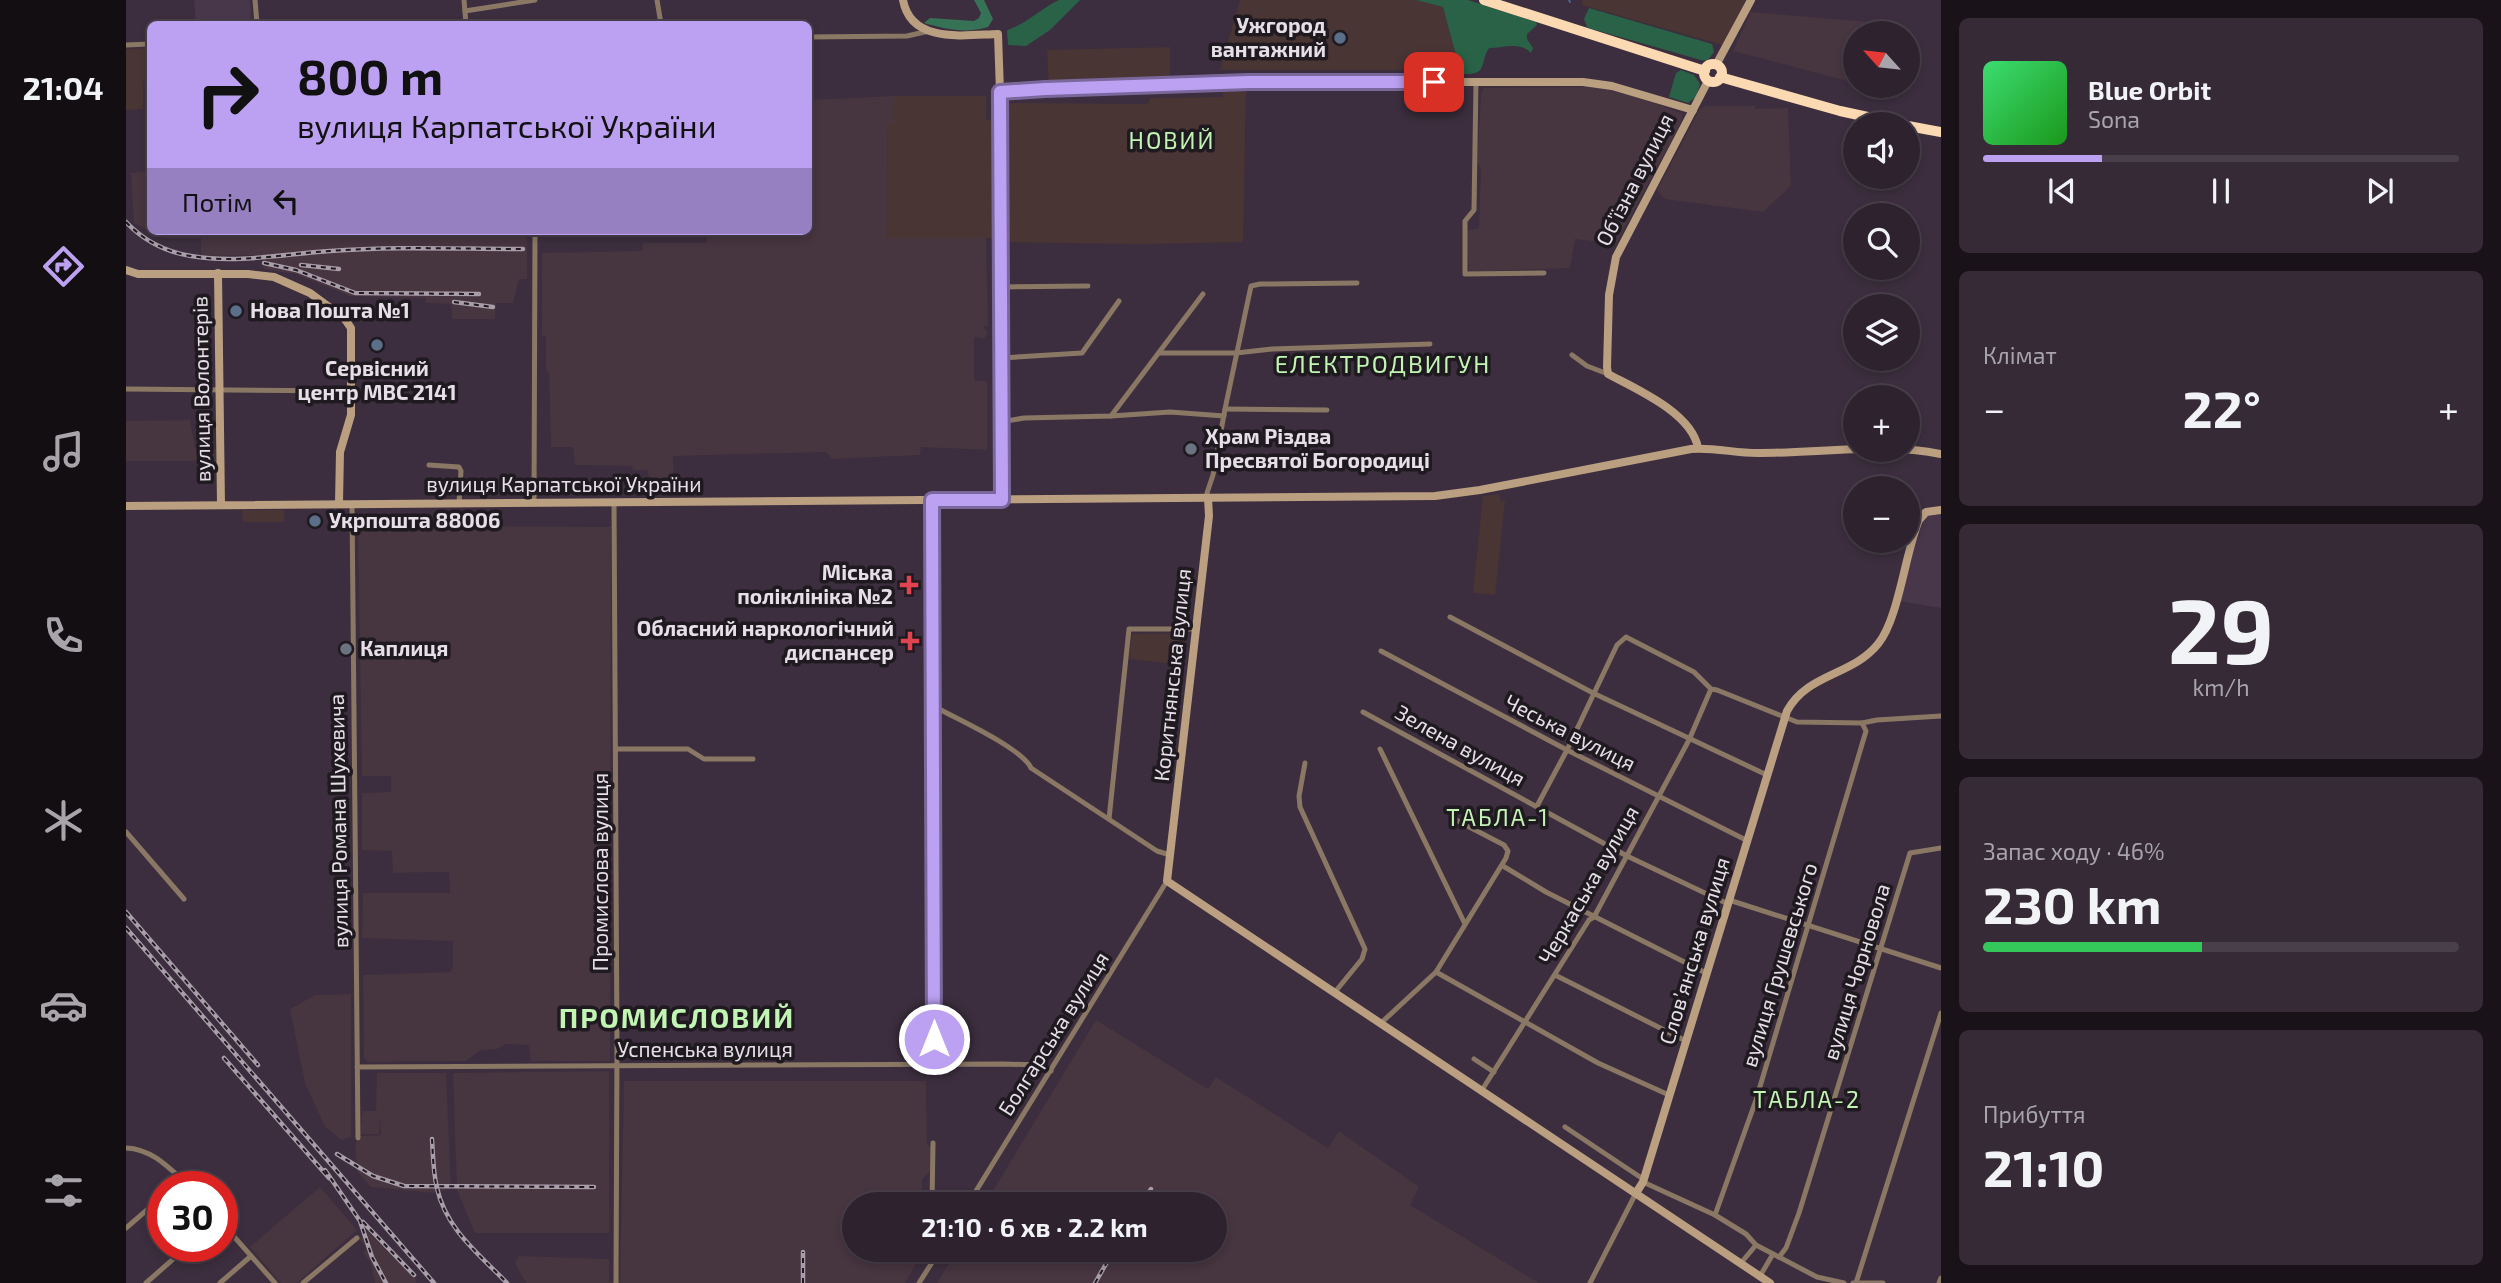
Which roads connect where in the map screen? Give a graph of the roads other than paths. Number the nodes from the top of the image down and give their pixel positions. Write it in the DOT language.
graph roads {
  1 [pos="255,0"];
  2 [pos="464,0"];
  3 [pos="534,0"];
  4 [pos="657,0"];
  5 [pos="903,0"];
  6 [pos="1484,0"];
  7 [pos="1751,0"];
  8 [pos="465,11"];
  9 [pos="257,21"];
  10 [pos="466,21"];
  11 [pos="660,21"];
  12 [pos="929,31"];
  13 [pos="812,37"];
  14 [pos="147,44"];
  15 [pos="126,45"];
  16 [pos="1716,65"];
  17 [pos="1706,76"];
  18 [pos="1720,77"];
  19 [pos="1476,82"];
  20 [pos="1000,92"];
  21 [pos="1692,110"];
  22 [pos="1845,112"];
  23 [pos="1920,128"];
  24 [pos="1941,132"];
  25 [pos="535,235"];
  26 [pos="126,270"];
  27 [pos="218,273"];
  28 [pos="1544,273"];
  29 [pos="1357,283"];
  30 [pos="1088,286"];
  31 [pos="1000,287"];
  32 [pos="1203,294"];
  33 [pos="1119,301"];
  34 [pos="1430,344"];
  35 [pos="1159,353"];
  36 [pos="1236,353"];
  37 [pos="1572,355"];
  38 [pos="1001,358"];
  39 [pos="1608,374"];
  40 [pos="126,389"];
  41 [pos="220,390"];
  42 [pos="351,391"];
  43 [pos="1327,410"];
  44 [pos="1224,412"];
  45 [pos="1111,416"];
  46 [pos="1001,422"];
  47 [pos="1694,449"];
  48 [pos="1941,454"];
  49 [pos="429,465"];
  50 [pos="1208,498"];
  51 [pos="932,500"];
  52 [pos="1002,500"];
  53 [pos="614,502"];
  54 [pos="339,503"];
  55 [pos="352,503"];
  56 [pos="459,503"];
  57 [pos="534,503"];
  58 [pos="221,505"];
  59 [pos="126,506"];
  60 [pos="1941,510"];
  61 [pos="1450,617"];
  62 [pos="1196,629"];
  63 [pos="1381,651"];
  64 [pos="1711,689"];
  65 [pos="1593,693"];
  66 [pos="932,709"];
  67 [pos="1363,712"];
  68 [pos="1941,716"];
  69 [pos="1784,718"];
  70 [pos="1862,723"];
  71 [pos="1689,740"];
  72 [pos="616,749"];
  73 [pos="1380,749"];
  74 [pos="1567,750"];
  75 [pos="753,759"];
  76 [pos="1305,763"];
  77 [pos="1767,775"];
  78 [pos="1659,796"];
  79 [pos="1537,806"];
  80 [pos="1109,819"];
  81 [pos="1454,819"];
  82 [pos="126,832"];
  83 [pos="1746,840"];
  84 [pos="1941,848"];
  85 [pos="1170,855"];
  86 [pos="1627,856"];
  87 [pos="1503,866"];
  88 [pos="1167,881"];
  89 [pos="184,899"];
  90 [pos="1729,902"];
  91 [pos="1594,916"];
  92 [pos="1464,922"];
  93 [pos="1809,925"];
  94 [pos="1881,950"];
  95 [pos="1941,968"];
  96 [pos="1436,972"];
  97 [pos="1706,973"];
  98 [pos="1555,975"];
  99 [pos="1335,992"];
  100 [pos="1941,1013"];
  101 [pos="1525,1022"];
  102 [pos="1381,1023"];
  103 [pos="1685,1041"];
  104 [pos="1474,1059"];
  105 [pos="934,1065"];
  106 [pos="617,1066"];
  107 [pos="357,1067"];
  108 [pos="1051,1071"];
  109 [pos="1494,1072"];
  110 [pos="1482,1090"];
  111 [pos="1669,1095"];
  112 [pos="1565,1127"];
  113 [pos="358,1138"];
  114 [pos="933,1143"];
  115 [pos="126,1148"];
  116 [pos="173,1171"];
  117 [pos="1643,1180"];
  118 [pos="932,1192"];
  119 [pos="975,1192"];
  120 [pos="1636,1193"];
  121 [pos="147,1210"];
  122 [pos="1715,1215"];
  123 [pos="126,1228"];
  124 [pos="357,1238"];
  125 [pos="238,1241"];
  126 [pos="1756,1245"];
  127 [pos="251,1256"];
  128 [pos="1776,1256"];
  129 [pos="170,1262"];
  130 [pos="931,1262"];
  131 [pos="1741,1263"];
  132 [pos="1760,1276"];
  133 [pos="1941,1278"];
  134 [pos="146,1283"];
  135 [pos="220,1283"];
  136 [pos="275,1283"];
  137 [pos="303,1283"];
  138 [pos="616,1283"];
  139 [pos="919,1283"];
  140 [pos="1590,1283"];
  141 [pos="1770,1283"];
  142 [pos="1844,1283"];
  143 [pos="1855,1283"];
  144 [pos="1883,1283"];
  145 [pos="1939,1283"];
  1 -- 9 [label="street"];
  2 -- 8 [label="street"];
  3 -- 8 [label="street"];
  4 -- 11 [label="street"];
  5 -- 12 [label="street"];
  6 -- 17 [label="highway"];
  7 -- 16 [label="street"];
  8 -- 10 [label="street"];
  12 -- 13 [label="street"];
  12 -- 20 [label="street"];
  14 -- 15 [label="street"];
  16 -- 17 [label="highway"];
  16 -- 18 [label="highway"];
  17 -- 18 [label="highway"];
  17 -- 21 [label="street, Обʼїзна вулиця"];
  18 -- 22 [label="highway"];
  19 -- 20 [label="street, Обʼїзна вулиця"];
  19 -- 21 [label="street, Обʼїзна вулиця"];
  19 -- 28 [label="street"];
  20 -- 31 [label="street"];
  21 -- 39 [label="street, Обʼїзна вулиця"];
  23 -- 24 [label="highway"];
  25 -- 57 [label="street"];
  26 -- 27 [label="street"];
  27 -- 41 [label="street, вулиця Волонтерів"];
  27 -- 42 [label="street"];
  29 -- 36 [label="street"];
  30 -- 31 [label="street"];
  31 -- 38 [label="street"];
  32 -- 35 [label="street"];
  33 -- 38 [label="street"];
  34 -- 36 [label="street"];
  35 -- 36 [label="street"];
  35 -- 45 [label="street"];
  36 -- 44 [label="street"];
  37 -- 39 [label="street"];
  38 -- 46 [label="street"];
  39 -- 47 [label="street"];
  40 -- 41 [label="street"];
  41 -- 42 [label="street"];
  41 -- 58 [label="street, вулиця Волонтерів"];
  42 -- 54 [label="street"];
  43 -- 44 [label="street"];
  44 -- 45 [label="street"];
  44 -- 50 [label="street"];
  45 -- 46 [label="street"];
  46 -- 52 [label="street"];
  47 -- 48 [label="street"];
  47 -- 50 [label="street, вулиця Карпатської України"];
  49 -- 56 [label="street"];
  50 -- 52 [label="street, вулиця Карпатської України"];
  50 -- 62 [label="street, Коритнянська вулиця"];
  51 -- 52 [label="street, вулиця Карпатської України"];
  51 -- 53 [label="street, вулиця Карпатської України"];
  51 -- 66 [label="street"];
  53 -- 57 [label="street, вулиця Карпатської України"];
  53 -- 72 [label="street, Промислова вулиця"];
  54 -- 55 [label="street, вулиця Карпатської України"];
  54 -- 58 [label="street, вулиця Карпатської України"];
  55 -- 56 [label="street, вулиця Карпатської України"];
  55 -- 107 [label="street, вулиця Романа Шухевича"];
  56 -- 57 [label="street, вулиця Карпатської України"];
  58 -- 59 [label="street, вулиця Карпатської України"];
  60 -- 69 [label="street, Словʼянська вулиця"];
  61 -- 65 [label="street"];
  62 -- 80 [label="street"];
  62 -- 85 [label="street, Коритнянська вулиця"];
  63 -- 74 [label="street, Чеська вулиця"];
  64 -- 65 [label="street"];
  64 -- 69 [label="street"];
  64 -- 71 [label="street, Черкаська вулиця"];
  65 -- 71 [label="street"];
  65 -- 74 [label="street"];
  66 -- 80 [label="street"];
  66 -- 105 [label="street"];
  67 -- 79 [label="street, Зелена вулиця"];
  68 -- 70 [label="street"];
  69 -- 70 [label="street"];
  69 -- 77 [label="street, Словʼянська вулиця"];
  70 -- 93 [label="street, вулиця Грушевського"];
  71 -- 77 [label="street"];
  71 -- 78 [label="street, Черкаська вулиця"];
  72 -- 75 [label="street"];
  72 -- 106 [label="street, Промислова вулиця"];
  73 -- 92 [label="street"];
  74 -- 78 [label="street, Чеська вулиця"];
  74 -- 79 [label="street"];
  76 -- 99 [label="street"];
  77 -- 83 [label="street, Словʼянська вулиця"];
  78 -- 83 [label="street, Чеська вулиця"];
  78 -- 86 [label="street, Черкаська вулиця"];
  79 -- 86 [label="street, Зелена вулиця"];
  80 -- 85 [label="street"];
  81 -- 87 [label="street"];
  82 -- 89 [label="street"];
  83 -- 90 [label="street, Словʼянська вулиця"];
  84 -- 94 [label="street, вулиця Чорновола"];
  85 -- 88 [label="street, Коритнянська вулиця"];
  86 -- 90 [label="street, Зелена вулиця"];
  86 -- 91 [label="street, Черкаська вулиця"];
  87 -- 91 [label="street"];
  87 -- 92 [label="street"];
  88 -- 99 [label="street"];
  88 -- 108 [label="street, Болгарська вулиця"];
  90 -- 93 [label="street, Зелена вулиця"];
  90 -- 97 [label="street, Словʼянська вулиця"];
  91 -- 97 [label="street"];
  91 -- 98 [label="street, Черкаська вулиця"];
  92 -- 96 [label="street"];
  93 -- 94 [label="street, Зелена вулиця"];
  93 -- 122 [label="street, вулиця Грушевського"];
  94 -- 95 [label="street, Зелена вулиця"];
  94 -- 128 [label="street, вулиця Чорновола"];
  96 -- 101 [label="street"];
  96 -- 102 [label="street"];
  97 -- 103 [label="street, Словʼянська вулиця"];
  98 -- 101 [label="street, Черкаська вулиця"];
  98 -- 103 [label="street"];
  99 -- 102 [label="street"];
  100 -- 143 [label="street"];
  101 -- 109 [label="street, Черкаська вулиця"];
  101 -- 111 [label="street"];
  102 -- 110 [label="street"];
  103 -- 111 [label="street, Словʼянська вулиця"];
  104 -- 109 [label="street"];
  105 -- 106 [label="street, Успенська вулиця"];
  105 -- 108 [label="street, Успенська вулиця"];
  106 -- 107 [label="street, Успенська вулиця"];
  106 -- 138 [label="street, Промислова вулиця"];
  107 -- 113 [label="street, вулиця Романа Шухевича"];
  108 -- 119 [label="street, Болгарська вулиця"];
  109 -- 110 [label="street, Черкаська вулиця"];
  110 -- 120 [label="street"];
  111 -- 117 [label="street, Словʼянська вулиця"];
  112 -- 117 [label="street"];
  114 -- 118 [label="street"];
  115 -- 116 [label="street"];
  117 -- 120 [label="street, Словʼянська вулиця"];
  117 -- 122 [label="street"];
  120 -- 131 [label="street"];
  120 -- 140 [label="street"];
  121 -- 123 [label="street"];
  122 -- 126 [label="street"];
  124 -- 137 [label="street"];
  125 -- 127 [label="street"];
  126 -- 128 [label="street"];
  126 -- 131 [label="street"];
  127 -- 135 [label="street"];
  127 -- 136 [label="street"];
  128 -- 132 [label="street, вулиця Чорновола"];
  128 -- 142 [label="street"];
  129 -- 134 [label="street"];
  130 -- 139 [label="street"];
  131 -- 132 [label="street"];
  132 -- 141 [label="street"];
  133 -- 145 [label="street"];
  143 -- 144 [label="street"];
}
